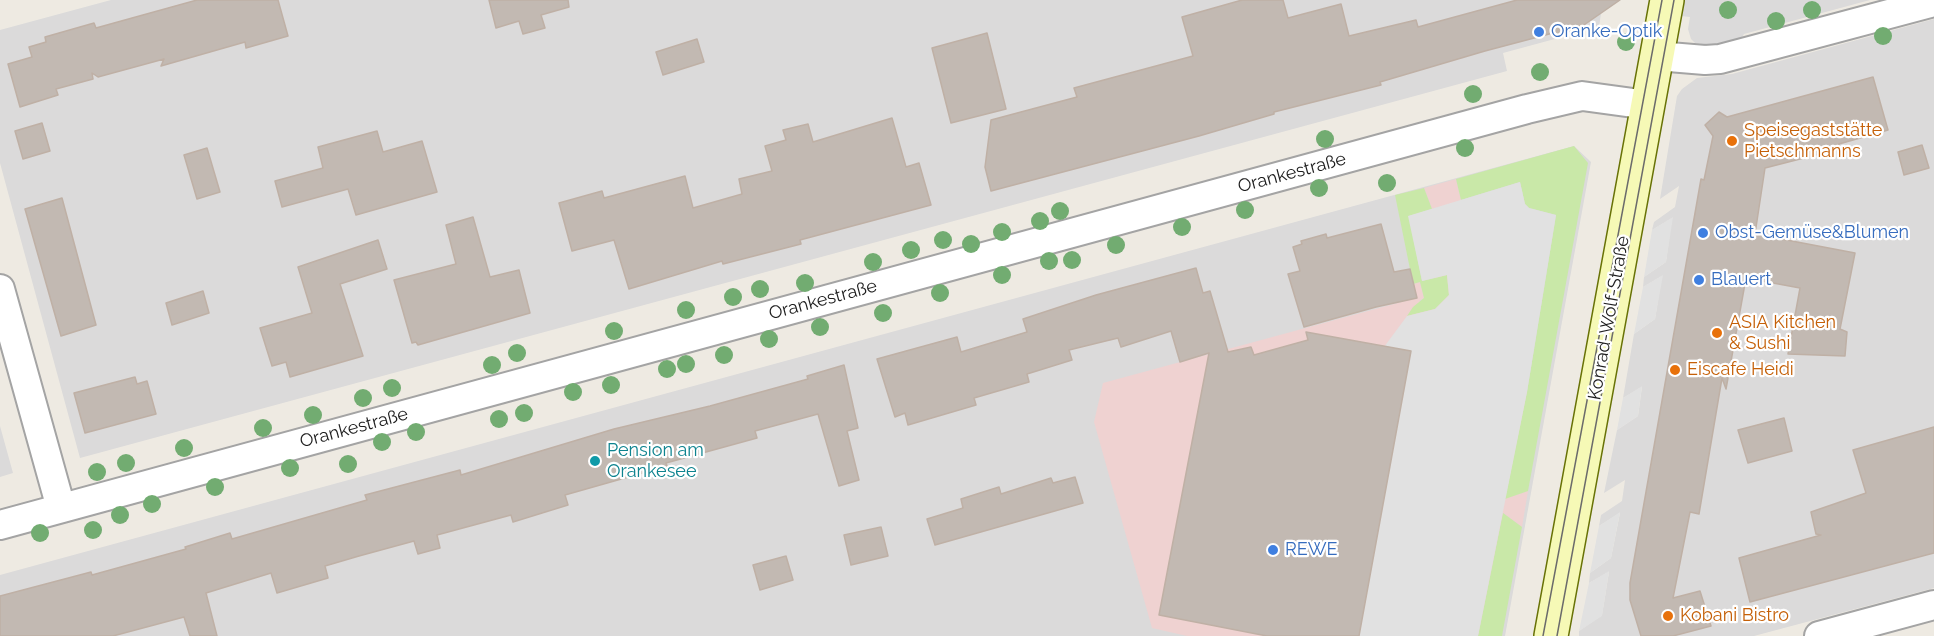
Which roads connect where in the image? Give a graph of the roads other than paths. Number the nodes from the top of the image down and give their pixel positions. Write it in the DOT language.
graph roads {
  1 [pos="1667,0"];
  2 [pos="1934,2"];
  3 [pos="1658,56"];
  4 [pos="1648,105"];
  5 [pos="0,289"];
  6 [pos="61,508"];
  7 [pos="0,525"];
  8 [pos="1934,605"];
  9 [pos="1551,636"];
  10 [pos="1819,636"];
  1 -- 3 [label="main road, Konrad-Wolf-Straße"];
  2 -- 3 [label="street"];
  3 -- 4 [label="main road, Konrad-Wolf-Straße"];
  4 -- 6 [label="street, Orankestraße"];
  4 -- 9 [label="main road, Konrad-Wolf-Straße"];
  5 -- 6 [label="street"];
  6 -- 7 [label="street, Orankestraße"];
  8 -- 10 [label="street"];
}
